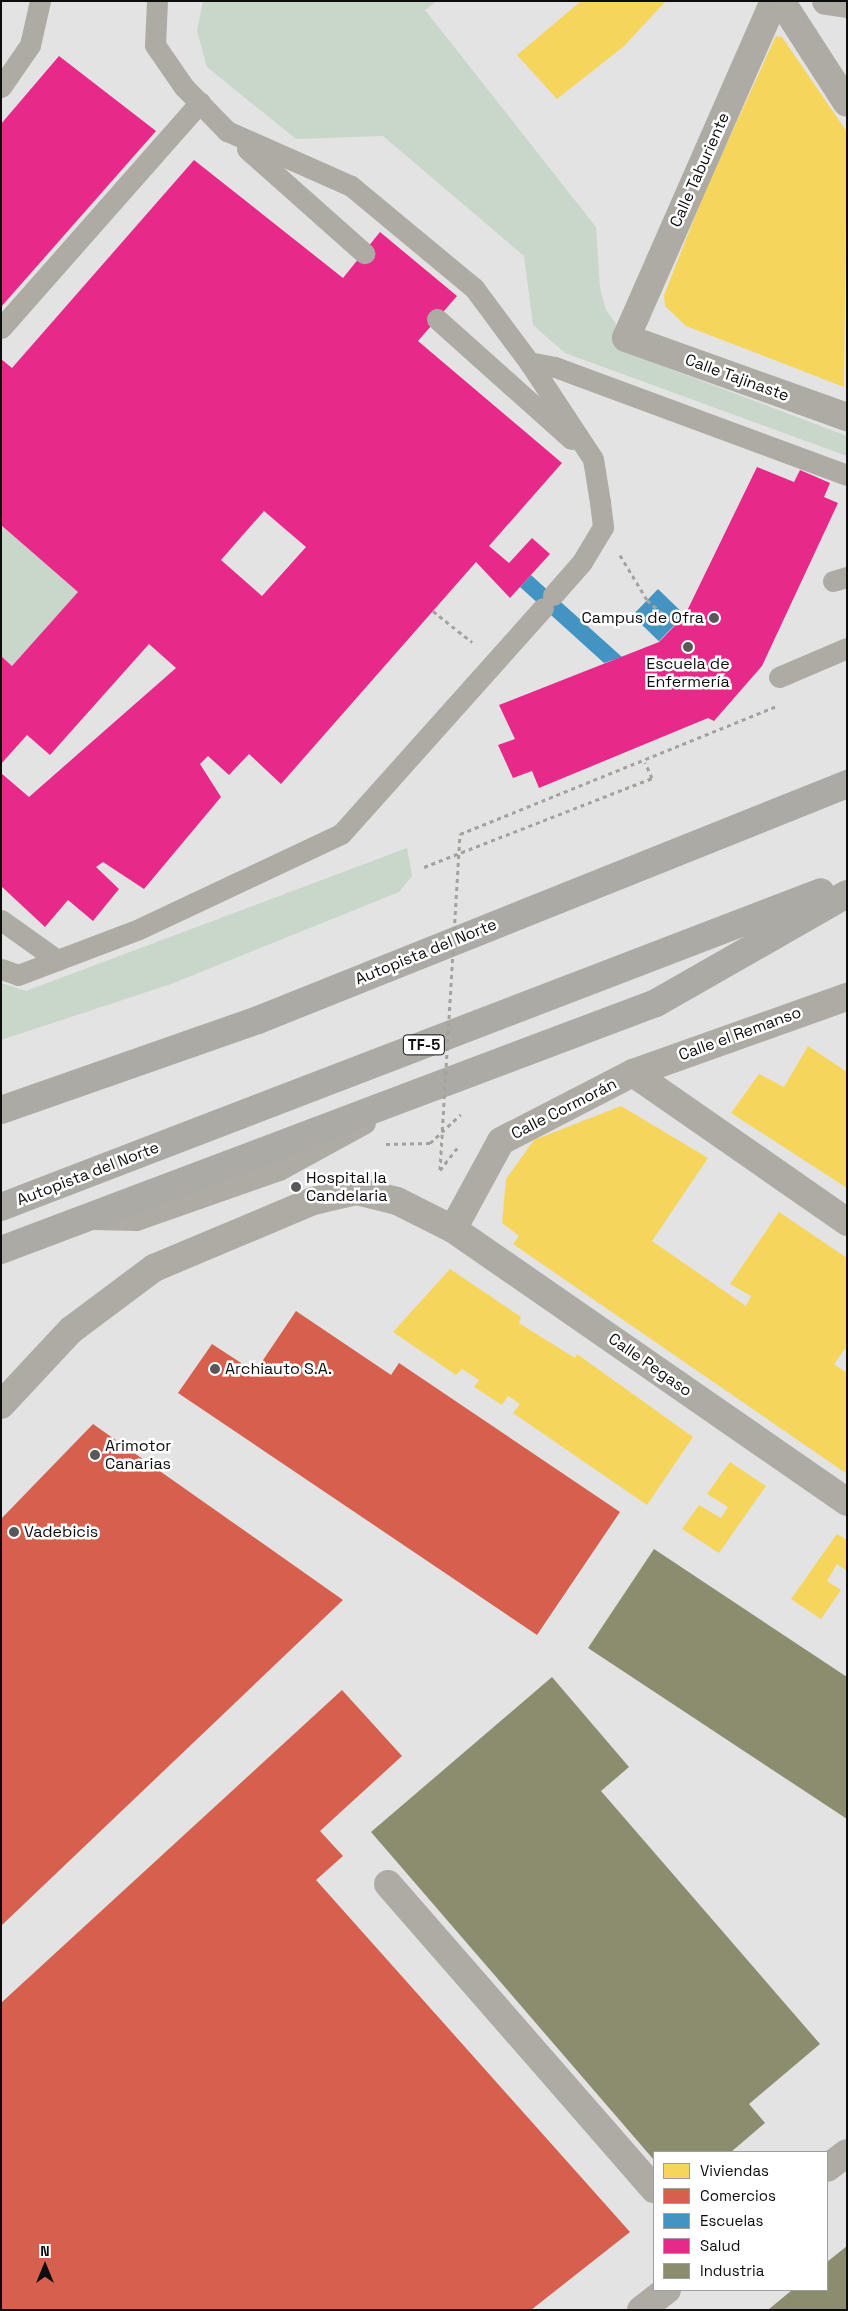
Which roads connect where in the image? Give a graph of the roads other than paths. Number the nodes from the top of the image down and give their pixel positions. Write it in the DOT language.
graph roads {
  1 [pos="40,1"];
  2 [pos="157,1"];
  3 [pos="774,1"];
  4 [pos="781,1"];
  5 [pos="826,1"];
  6 [pos="847,4"];
  7 [pos="1,87"];
  8 [pos="200,102"];
  9 [pos="847,103"];
  10 [pos="227,131"];
  11 [pos="364,253"];
  12 [pos="437,319"];
  13 [pos="1,328"];
  14 [pos="626,338"];
  15 [pos="529,362"];
  16 [pos="847,417"];
  17 [pos="593,459"];
  18 [pos="847,475"];
  19 [pos="847,648"];
  20 [pos="779,677"];
  21 [pos="847,784"];
  22 [pos="847,882"];
  23 [pos="847,894"];
  24 [pos="1,920"];
  25 [pos="57,960"];
  26 [pos="1,969"];
  27 [pos="847,997"];
  28 [pos="633,1073"];
  29 [pos="1,1110"];
  30 [pos="1,1207"];
  31 [pos="847,1222"];
  32 [pos="452,1229"];
  33 [pos="1,1250"];
  34 [pos="1,1405"];
  35 [pos="847,1502"];
  36 [pos="388,1884"];
  37 [pos="847,2153"];
  38 [pos="828,2167"];
  39 [pos="653,2188"];
  40 [pos="666,2291"];
  41 [pos="641,2310"];
  1 -- 7 [label="lane"];
  2 -- 8 [label="lane"];
  3 -- 14 [label="street, Calle Taburiente"];
  4 -- 9 [label="street"];
  5 -- 6 [label="street"];
  8 -- 10 [label="lane"];
  8 -- 13 [label="lane"];
  10 -- 11 [label="lane"];
  10 -- 15 [label="lane"];
  12 -- 17 [label="lane"];
  14 -- 16 [label="street, Calle Tajinaste"];
  15 -- 17 [label="lane"];
  15 -- 18 [label="lane"];
  17 -- 25 [label="lane"];
  19 -- 20 [label="lane"];
  21 -- 29 [label="highway, Autopista del Norte"];
  22 -- 30 [label="highway, Autopista del Norte / TF-5"];
  23 -- 33 [label="highway"];
  24 -- 25 [label="lane"];
  25 -- 26 [label="lane"];
  27 -- 28 [label="street, Calle el Remanso"];
  28 -- 31 [label="street, Calle Cormorán"];
  28 -- 32 [label="street, Calle Cormorán"];
  32 -- 34 [label="street"];
  32 -- 35 [label="street, Calle Pegaso"];
  36 -- 39 [label="street"];
  37 -- 38 [label="street"];
  40 -- 41 [label="street"];
}
